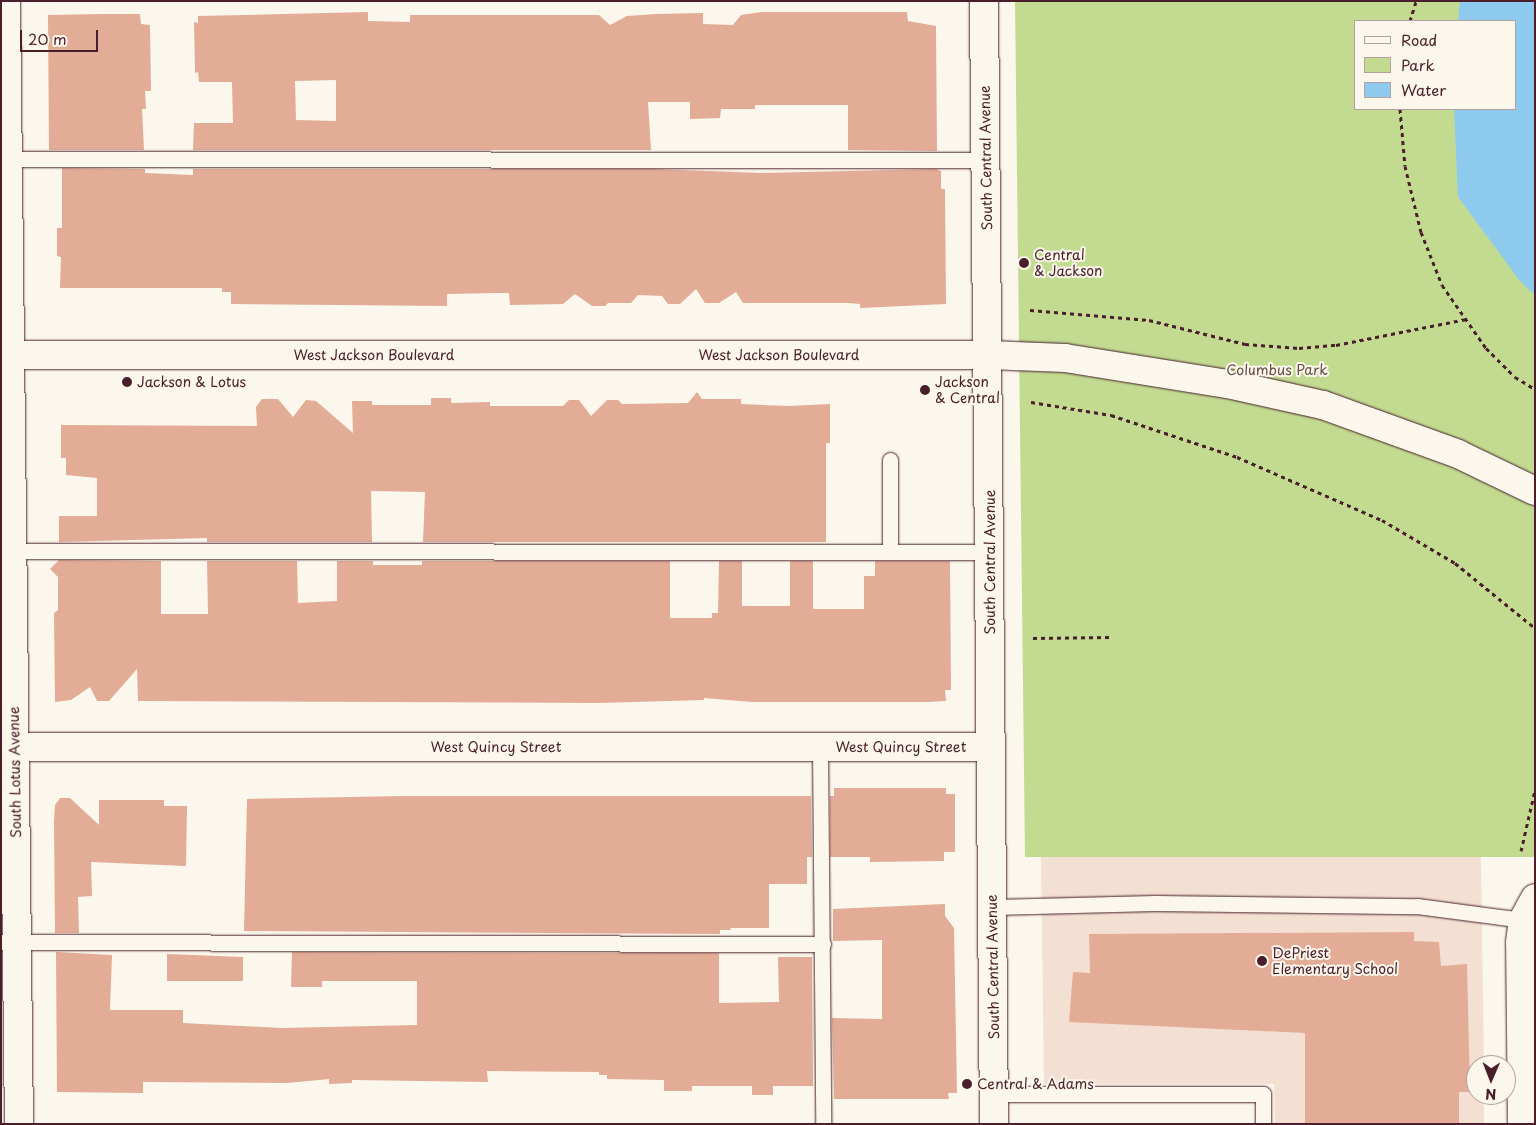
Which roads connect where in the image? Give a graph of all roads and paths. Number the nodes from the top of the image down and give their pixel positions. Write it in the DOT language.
graph roads {
  1 [pos="6,1"];
  2 [pos="984,1"];
  3 [pos="1416,1"];
  4 [pos="1410,20"];
  5 [pos="1400,110"];
  6 [pos="4,159"];
  7 [pos="986,160"];
  8 [pos="1030,310"];
  9 [pos="1466,319"];
  10 [pos="6,355"];
  11 [pos="989,355"];
  12 [pos="1535,389"];
  13 [pos="1031,402"];
  14 [pos="890,460"];
  15 [pos="1535,491"];
  16 [pos="7,551"];
  17 [pos="890,552"];
  18 [pos="990,552"];
  19 [pos="1535,628"];
  20 [pos="1033,638"];
  21 [pos="1112,638"];
  22 [pos="8,747"];
  23 [pos="820,747"];
  24 [pos="992,747"];
  25 [pos="1535,790"];
  26 [pos="1521,851"];
  27 [pos="1530,906"];
  28 [pos="992,907"];
  29 [pos="9,942"];
  30 [pos="822,944"];
  31 [pos="994,1094"];
  32 [pos="19,1124"];
  33 [pos="823,1124"];
  34 [pos="994,1124"];
  35 [pos="1263,1124"];
  36 [pos="1522,1124"];
  1 -- 6 [label="street, South Lotus Avenue"];
  2 -- 7 [label="street, South Central Avenue"];
  3 -- 4 [label="path"];
  5 -- 9 [label="path"];
  6 -- 7 [label="lane"];
  6 -- 10 [label="street, South Lotus Avenue"];
  7 -- 11 [label="street, South Central Avenue"];
  8 -- 9 [label="path"];
  9 -- 12 [label="path"];
  10 -- 11 [label="street, West Jackson Boulevard"];
  10 -- 16 [label="street, South Lotus Avenue"];
  11 -- 15 [label="street, West Jackson Boulevard"];
  11 -- 18 [label="street, South Central Avenue"];
  13 -- 19 [label="path"];
  14 -- 17 [label="lane"];
  16 -- 17 [label="lane"];
  16 -- 22 [label="street, South Lotus Avenue"];
  17 -- 18 [label="lane"];
  18 -- 24 [label="street, South Central Avenue"];
  20 -- 21 [label="path"];
  22 -- 23 [label="street, West Quincy Street"];
  22 -- 29 [label="street, South Lotus Avenue"];
  23 -- 24 [label="street, West Quincy Street"];
  23 -- 30 [label="lane"];
  24 -- 28 [label="street, South Central Avenue"];
  25 -- 26 [label="path"];
  27 -- 28 [label="lane"];
  27 -- 36 [label="street"];
  28 -- 31 [label="street, South Central Avenue"];
  29 -- 30 [label="lane"];
  29 -- 32 [label="street, South Lotus Avenue"];
  30 -- 33 [label="lane"];
  31 -- 34 [label="street, South Central Avenue"];
  31 -- 35 [label="lane"];
}
